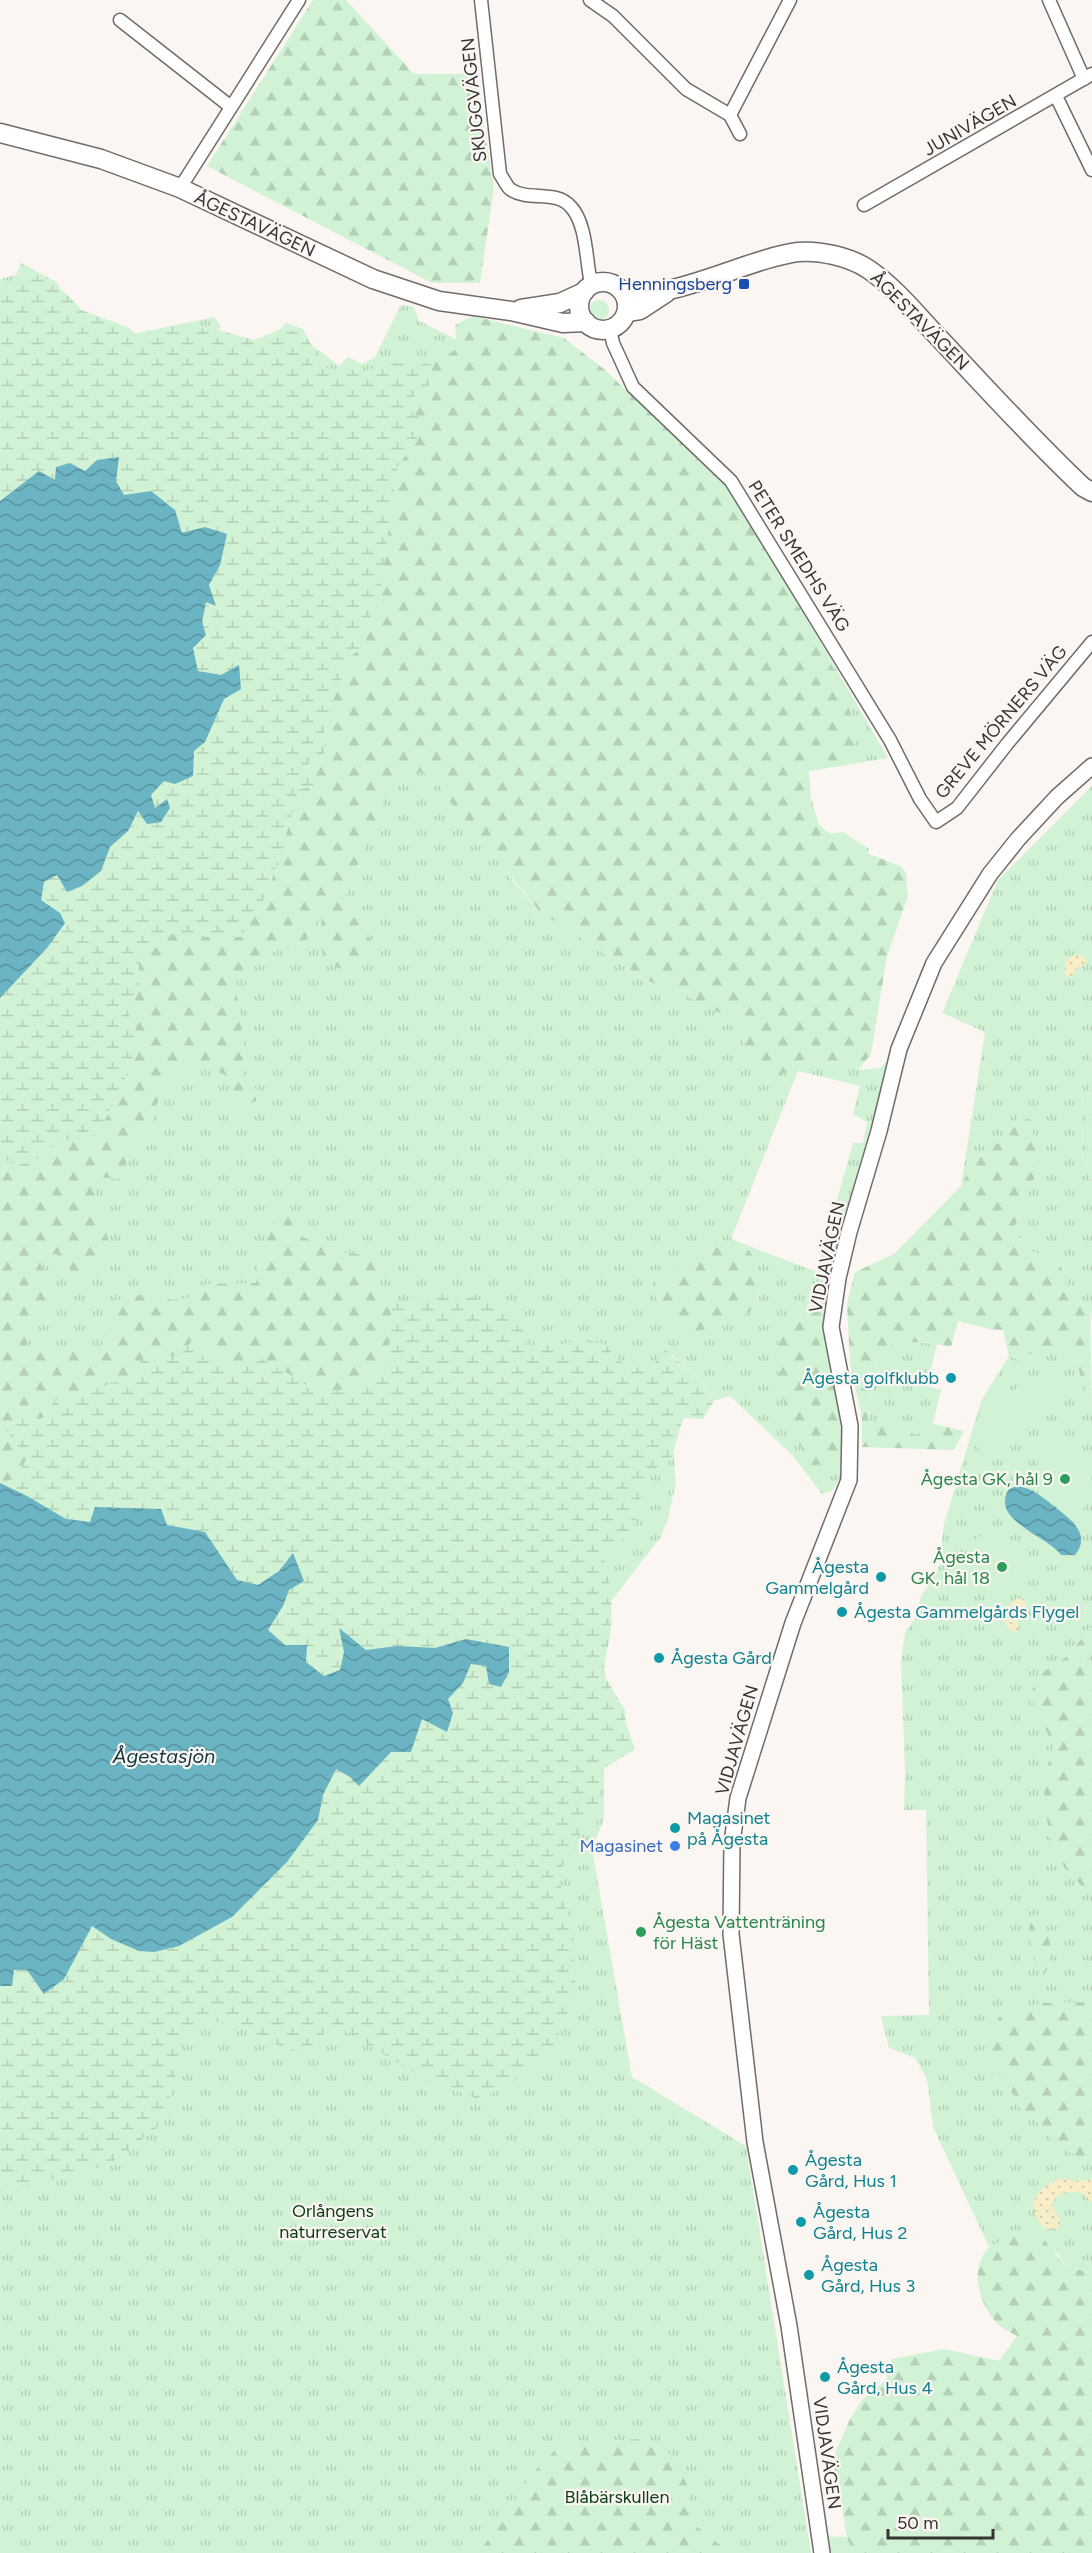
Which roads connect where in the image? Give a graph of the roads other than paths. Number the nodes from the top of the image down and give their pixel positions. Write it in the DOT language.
graph roads {
  1 [pos="299,0"];
  2 [pos="481,0"];
  3 [pos="590,0"];
  4 [pos="790,0"];
  5 [pos="1049,0"];
  6 [pos="120,20"];
  7 [pos="1088,77"];
  8 [pos="1056,96"];
  9 [pos="231,107"];
  10 [pos="730,115"];
  11 [pos="0,133"];
  12 [pos="740,134"];
  13 [pos="1092,170"];
  14 [pos="180,188"];
  15 [pos="864,205"];
  16 [pos="591,288"];
  17 [pos="670,290"];
  18 [pos="622,291"];
  19 [pos="511,311"];
  20 [pos="627,312"];
  21 [pos="586,322"];
  22 [pos="609,329"];
  23 [pos="1092,492"];
  24 [pos="1092,642"];
  25 [pos="1092,766"];
  26 [pos="936,822"];
  27 [pos="822,2553"];
  1 -- 9 [label="street"];
  2 -- 16 [label="street, SKUGGVÄGEN"];
  3 -- 10 [label="street"];
  4 -- 10 [label="street"];
  5 -- 7 [label="street"];
  6 -- 9 [label="street"];
  7 -- 8 [label="street, JUNIVÄGEN"];
  8 -- 13 [label="street"];
  8 -- 15 [label="street, JUNIVÄGEN"];
  9 -- 14 [label="street"];
  10 -- 12 [label="street"];
  11 -- 14 [label="main road, ÅGESTAVÄGEN"];
  14 -- 19 [label="main road, ÅGESTAVÄGEN"];
  16 -- 18 [label="main road"];
  16 -- 19 [label="main road, ÅGESTAVÄGEN"];
  16 -- 21 [label="main road"];
  17 -- 18 [label="main road, ÅGESTAVÄGEN"];
  17 -- 20 [label="main road, ÅGESTAVÄGEN"];
  17 -- 23 [label="main road, ÅGESTAVÄGEN"];
  18 -- 20 [label="main road"];
  19 -- 21 [label="main road, ÅGESTAVÄGEN"];
  20 -- 22 [label="main road"];
  21 -- 22 [label="main road"];
  22 -- 26 [label="street, PETER SMEDHS VÄG"];
  24 -- 26 [label="street, GREVE MÖRNERS VÄG"];
  25 -- 27 [label="street, VIDJAVÄGEN"];
}
